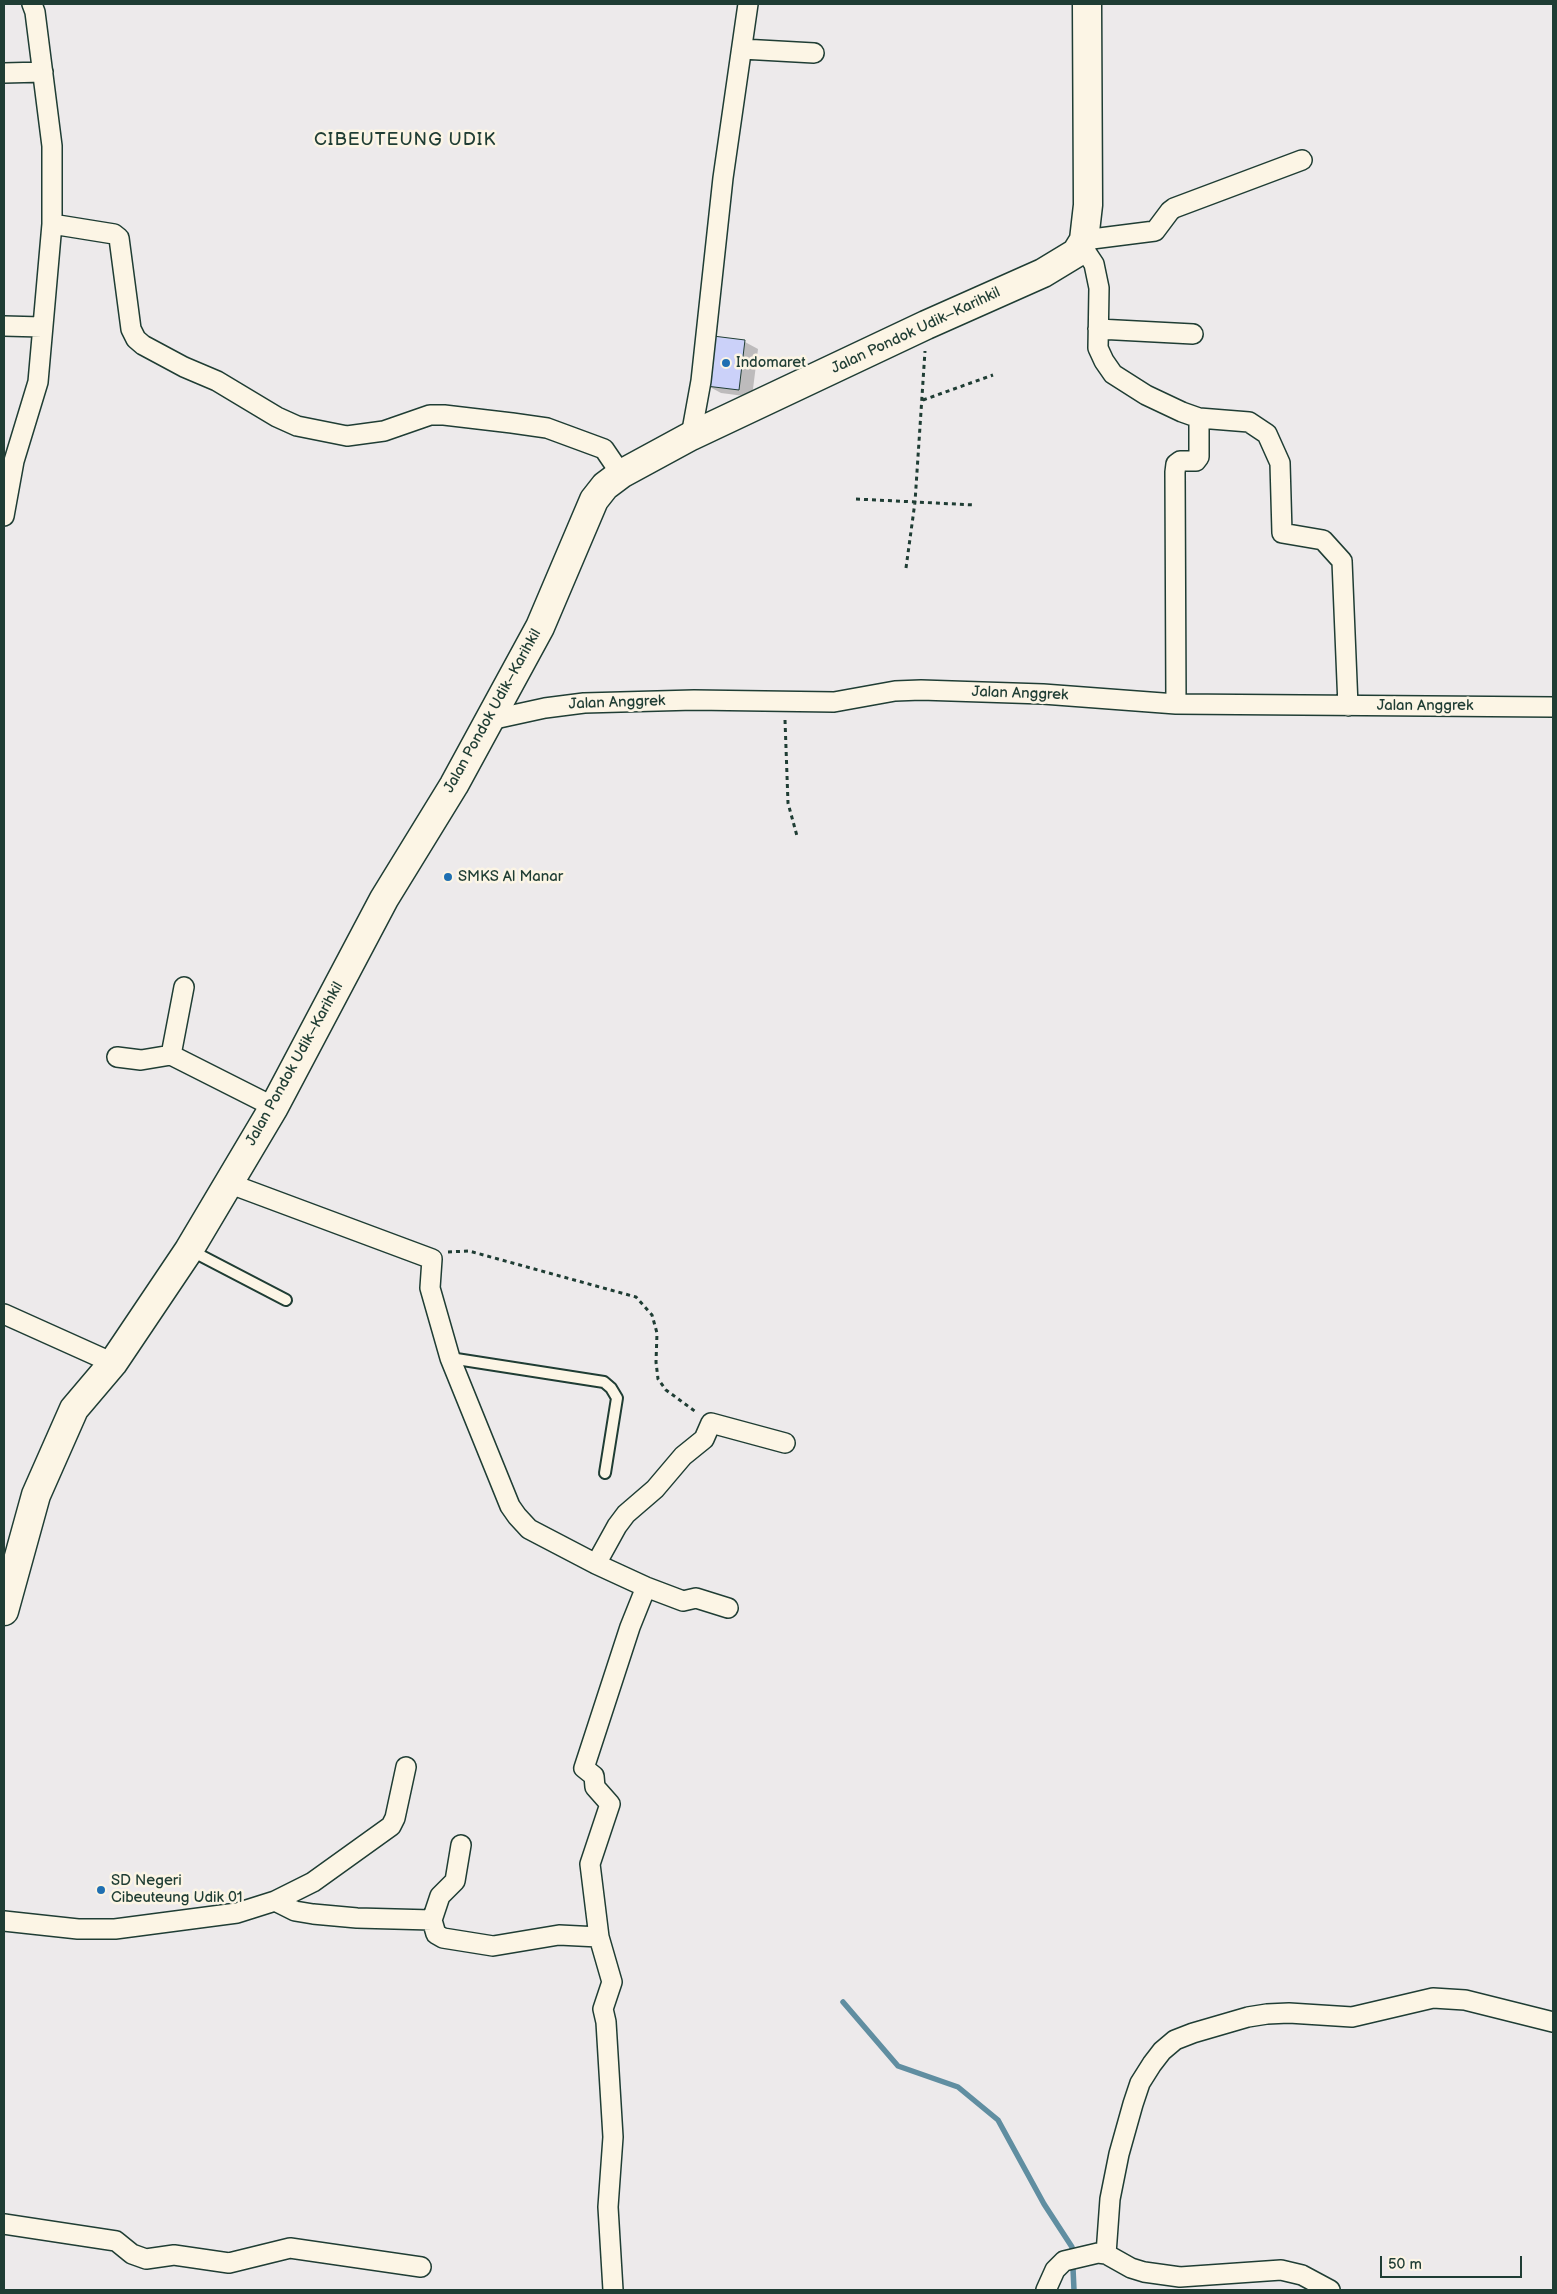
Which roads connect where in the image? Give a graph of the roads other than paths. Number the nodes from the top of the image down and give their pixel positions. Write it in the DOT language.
graph roads {
  1 [pos="32,4"];
  2 [pos="748,4"];
  3 [pos="1087,4"];
  4 [pos="742,49"];
  5 [pos="814,54"];
  6 [pos="43,72"];
  7 [pos="4,73"];
  8 [pos="1302,160"];
  9 [pos="52,224"];
  10 [pos="1083,243"];
  11 [pos="4,326"];
  12 [pos="42,327"];
  13 [pos="1098,329"];
  14 [pos="1193,334"];
  15 [pos="1199,418"];
  16 [pos="691,436"];
  17 [pos="621,474"];
  18 [pos="4,516"];
  19 [pos="1176,704"];
  20 [pos="1348,706"];
  21 [pos="1553,707"];
  22 [pos="490,720"];
  23 [pos="184,987"];
  24 [pos="171,1056"];
  25 [pos="117,1057"];
  26 [pos="274,1107"];
  27 [pos="228,1183"];
  28 [pos="189,1250"];
  29 [pos="286,1300"];
  30 [pos="4,1314"];
  31 [pos="450,1358"];
  32 [pos="113,1363"];
  33 [pos="785,1443"];
  34 [pos="605,1474"];
  35 [pos="596,1564"];
  36 [pos="646,1587"];
  37 [pos="728,1608"];
  38 [pos="4,1611"];
  39 [pos="406,1767"];
  40 [pos="461,1845"];
  41 [pos="275,1901"];
  42 [pos="432,1920"];
  43 [pos="4,1921"];
  44 [pos="599,1937"];
  45 [pos="1553,2022"];
  46 [pos="4,2224"];
  47 [pos="1102,2253"];
  48 [pos="421,2267"];
  49 [pos="613,2290"];
  50 [pos="1046,2290"];
  51 [pos="1330,2290"];
  1 -- 6 [label="street"];
  2 -- 4 [label="street"];
  3 -- 10 [label="street"];
  4 -- 5 [label="street"];
  4 -- 16 [label="street"];
  6 -- 7 [label="street"];
  6 -- 9 [label="street"];
  8 -- 10 [label="street"];
  9 -- 12 [label="street"];
  9 -- 17 [label="street"];
  10 -- 13 [label="street"];
  10 -- 16 [label="street, Jalan Pondok Udik–Karihkil"];
  11 -- 12 [label="street"];
  12 -- 18 [label="street"];
  13 -- 14 [label="street"];
  13 -- 15 [label="street"];
  15 -- 19 [label="street"];
  15 -- 20 [label="street"];
  16 -- 17 [label="street, Jalan Pondok Udik–Karihkil"];
  17 -- 22 [label="street, Jalan Pondok Udik–Karihkil"];
  19 -- 20 [label="street, Jalan Anggrek"];
  19 -- 22 [label="street, Jalan Anggrek"];
  20 -- 21 [label="street, Jalan Anggrek"];
  22 -- 26 [label="street, Jalan Pondok Udik–Karihkil"];
  23 -- 24 [label="street"];
  24 -- 25 [label="street"];
  24 -- 26 [label="street"];
  26 -- 27 [label="street, Jalan Pondok Udik–Karihkil"];
  27 -- 28 [label="street, Jalan Pondok Udik–Karihkil"];
  27 -- 31 [label="street"];
  28 -- 29 [label="lane"];
  28 -- 32 [label="street, Jalan Pondok Udik–Karihkil"];
  30 -- 32 [label="street"];
  31 -- 34 [label="lane"];
  31 -- 35 [label="street"];
  32 -- 38 [label="street, Jalan Pondok Udik–Karihkil"];
  33 -- 35 [label="street"];
  35 -- 36 [label="street"];
  36 -- 37 [label="street"];
  36 -- 44 [label="street"];
  39 -- 41 [label="street"];
  40 -- 42 [label="street"];
  41 -- 42 [label="street"];
  41 -- 43 [label="street"];
  42 -- 44 [label="street"];
  44 -- 49 [label="street"];
  45 -- 47 [label="street"];
  46 -- 48 [label="street"];
  47 -- 50 [label="street"];
  47 -- 51 [label="street"];
}
